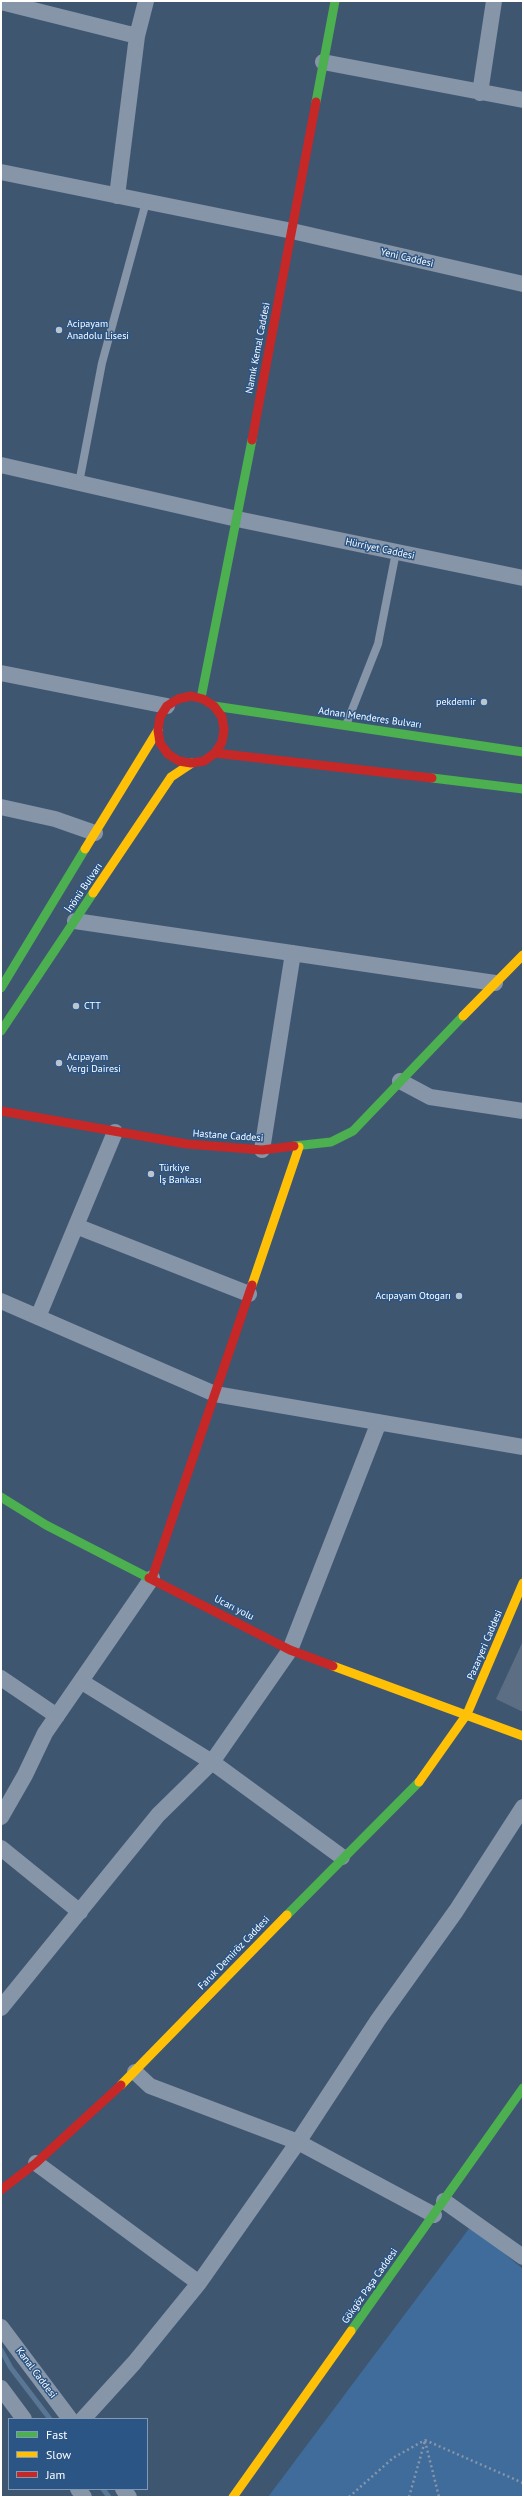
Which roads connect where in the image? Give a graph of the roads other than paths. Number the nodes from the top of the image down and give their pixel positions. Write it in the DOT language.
graph roads {
  1 [pos="146,1"];
  2 [pos="335,1"];
  3 [pos="494,1"];
  4 [pos="1,2"];
  5 [pos="41,6"];
  6 [pos="137,36"];
  7 [pos="323,62"];
  8 [pos="480,93"];
  9 [pos="523,100"];
  10 [pos="1,172"];
  11 [pos="117,196"];
  12 [pos="146,202"];
  13 [pos="292,232"];
  14 [pos="523,284"];
  15 [pos="1,465"];
  16 [pos="79,483"];
  17 [pos="237,519"];
  18 [pos="396,552"];
  19 [pos="523,578"];
  20 [pos="1,673"];
  21 [pos="200,698"];
  22 [pos="167,706"];
  23 [pos="214,706"];
  24 [pos="346,726"];
  25 [pos="158,730"];
  26 [pos="523,752"];
  27 [pos="215,753"];
  28 [pos="191,763"];
  29 [pos="523,789"];
  30 [pos="1,807"];
  31 [pos="95,833"];
  32 [pos="75,921"];
  33 [pos="293,953"];
  34 [pos="523,955"];
  35 [pos="495,983"];
  36 [pos="1,988"];
  37 [pos="1,1031"];
  38 [pos="400,1081"];
  39 [pos="1,1111"];
  40 [pos="523,1111"];
  41 [pos="115,1132"];
  42 [pos="299,1147"];
  43 [pos="262,1150"];
  44 [pos="76,1226"];
  45 [pos="249,1294"];
  46 [pos="1,1301"];
  47 [pos="38,1317"];
  48 [pos="214,1394"];
  49 [pos="379,1422"];
  50 [pos="523,1447"];
  51 [pos="1,1497"];
  52 [pos="152,1578"];
  53 [pos="523,1583"];
  54 [pos="290,1650"];
  55 [pos="1,1678"];
  56 [pos="82,1682"];
  57 [pos="467,1714"];
  58 [pos="57,1716"];
  59 [pos="523,1736"];
  60 [pos="212,1762"];
  61 [pos="523,1807"];
  62 [pos="1,1817"];
  63 [pos="1,1848"];
  64 [pos="342,1857"];
  65 [pos="80,1912"];
  66 [pos="1,2008"];
  67 [pos="135,2072"];
  68 [pos="523,2088"];
  69 [pos="298,2142"];
  70 [pos="36,2163"];
  71 [pos="1,2190"];
  72 [pos="444,2201"];
  73 [pos="434,2214"];
  74 [pos="523,2258"];
  75 [pos="199,2282"];
  76 [pos="1,2327"];
  77 [pos="1,2388"];
  78 [pos="23,2418"];
  79 [pos="69,2418"];
  80 [pos="84,2418"];
  81 [pos="233,2497"];
  1 -- 6 [label="street"];
  2 -- 7 [label="street, Namık Kemal Caddesi"];
  3 -- 8 [label="street"];
  4 -- 5 [label="street"];
  5 -- 6 [label="street"];
  6 -- 11 [label="street"];
  7 -- 8 [label="street"];
  7 -- 13 [label="street, Namık Kemal Caddesi"];
  8 -- 9 [label="street"];
  10 -- 11 [label="street, Yeni Caddesi"];
  11 -- 12 [label="street, Yeni Caddesi"];
  12 -- 13 [label="street, Yeni Caddesi"];
  12 -- 16 [label="lane"];
  13 -- 14 [label="street, Yeni Caddesi"];
  13 -- 17 [label="street, Namık Kemal Caddesi"];
  15 -- 16 [label="street, Hürriyet Caddesi"];
  16 -- 17 [label="street, Hürriyet Caddesi"];
  17 -- 18 [label="street, Hürriyet Caddesi"];
  17 -- 21 [label="street, Namık Kemal Caddesi"];
  18 -- 19 [label="street, Hürriyet Caddesi"];
  18 -- 24 [label="lane"];
  20 -- 22 [label="street"];
  21 -- 22 [label="street"];
  21 -- 23 [label="street"];
  22 -- 25 [label="street"];
  23 -- 24 [label="street, Adnan Menderes Bulvarı"];
  23 -- 27 [label="street"];
  24 -- 26 [label="street, Adnan Menderes Bulvarı"];
  25 -- 28 [label="street"];
  25 -- 31 [label="street, İnönü Bulvarı"];
  27 -- 28 [label="street"];
  27 -- 29 [label="street"];
  28 -- 32 [label="street, İnönü Bulvarı"];
  30 -- 31 [label="street"];
  31 -- 36 [label="street, İnönü Bulvarı"];
  32 -- 33 [label="street"];
  32 -- 37 [label="street, İnönü Bulvarı"];
  33 -- 35 [label="street"];
  33 -- 43 [label="street"];
  34 -- 35 [label="street, Hastane Caddesi"];
  35 -- 38 [label="street, Hastane Caddesi"];
  38 -- 40 [label="street"];
  38 -- 42 [label="street, Hastane Caddesi"];
  39 -- 41 [label="street, Hastane Caddesi"];
  41 -- 43 [label="street, Hastane Caddesi"];
  41 -- 44 [label="street"];
  42 -- 43 [label="street, Hastane Caddesi"];
  42 -- 45 [label="street"];
  44 -- 45 [label="street"];
  44 -- 47 [label="street"];
  45 -- 48 [label="street"];
  46 -- 47 [label="street"];
  47 -- 48 [label="street"];
  48 -- 49 [label="street"];
  48 -- 52 [label="street"];
  49 -- 50 [label="street"];
  49 -- 54 [label="street"];
  51 -- 52 [label="street, Ucarı yolu"];
  52 -- 54 [label="street, Ucarı yolu"];
  52 -- 56 [label="street"];
  53 -- 57 [label="street, Pazaryeri Caddesi"];
  54 -- 57 [label="street, Ucarı yolu"];
  54 -- 60 [label="street"];
  55 -- 58 [label="street"];
  56 -- 58 [label="street"];
  56 -- 60 [label="street"];
  57 -- 59 [label="street, Ucarı yolu"];
  57 -- 64 [label="street, Faruk Demiröz Caddesi"];
  58 -- 62 [label="street"];
  60 -- 64 [label="street"];
  60 -- 65 [label="street"];
  61 -- 69 [label="street"];
  63 -- 65 [label="street"];
  64 -- 67 [label="street, Faruk Demiröz Caddesi"];
  65 -- 66 [label="street"];
  67 -- 69 [label="street"];
  67 -- 70 [label="street, Faruk Demiröz Caddesi"];
  68 -- 72 [label="street, Gökgöz Paşa Caddesi"];
  69 -- 73 [label="street"];
  69 -- 75 [label="street"];
  70 -- 71 [label="street, Faruk Demiröz Caddesi"];
  70 -- 75 [label="street"];
  72 -- 73 [label="street, Gökgöz Paşa Caddesi"];
  72 -- 74 [label="street"];
  73 -- 81 [label="street, Gökgöz Paşa Caddesi"];
  75 -- 80 [label="street"];
  76 -- 79 [label="street, Kanal Caddesi"];
  77 -- 78 [label="street"];
}
